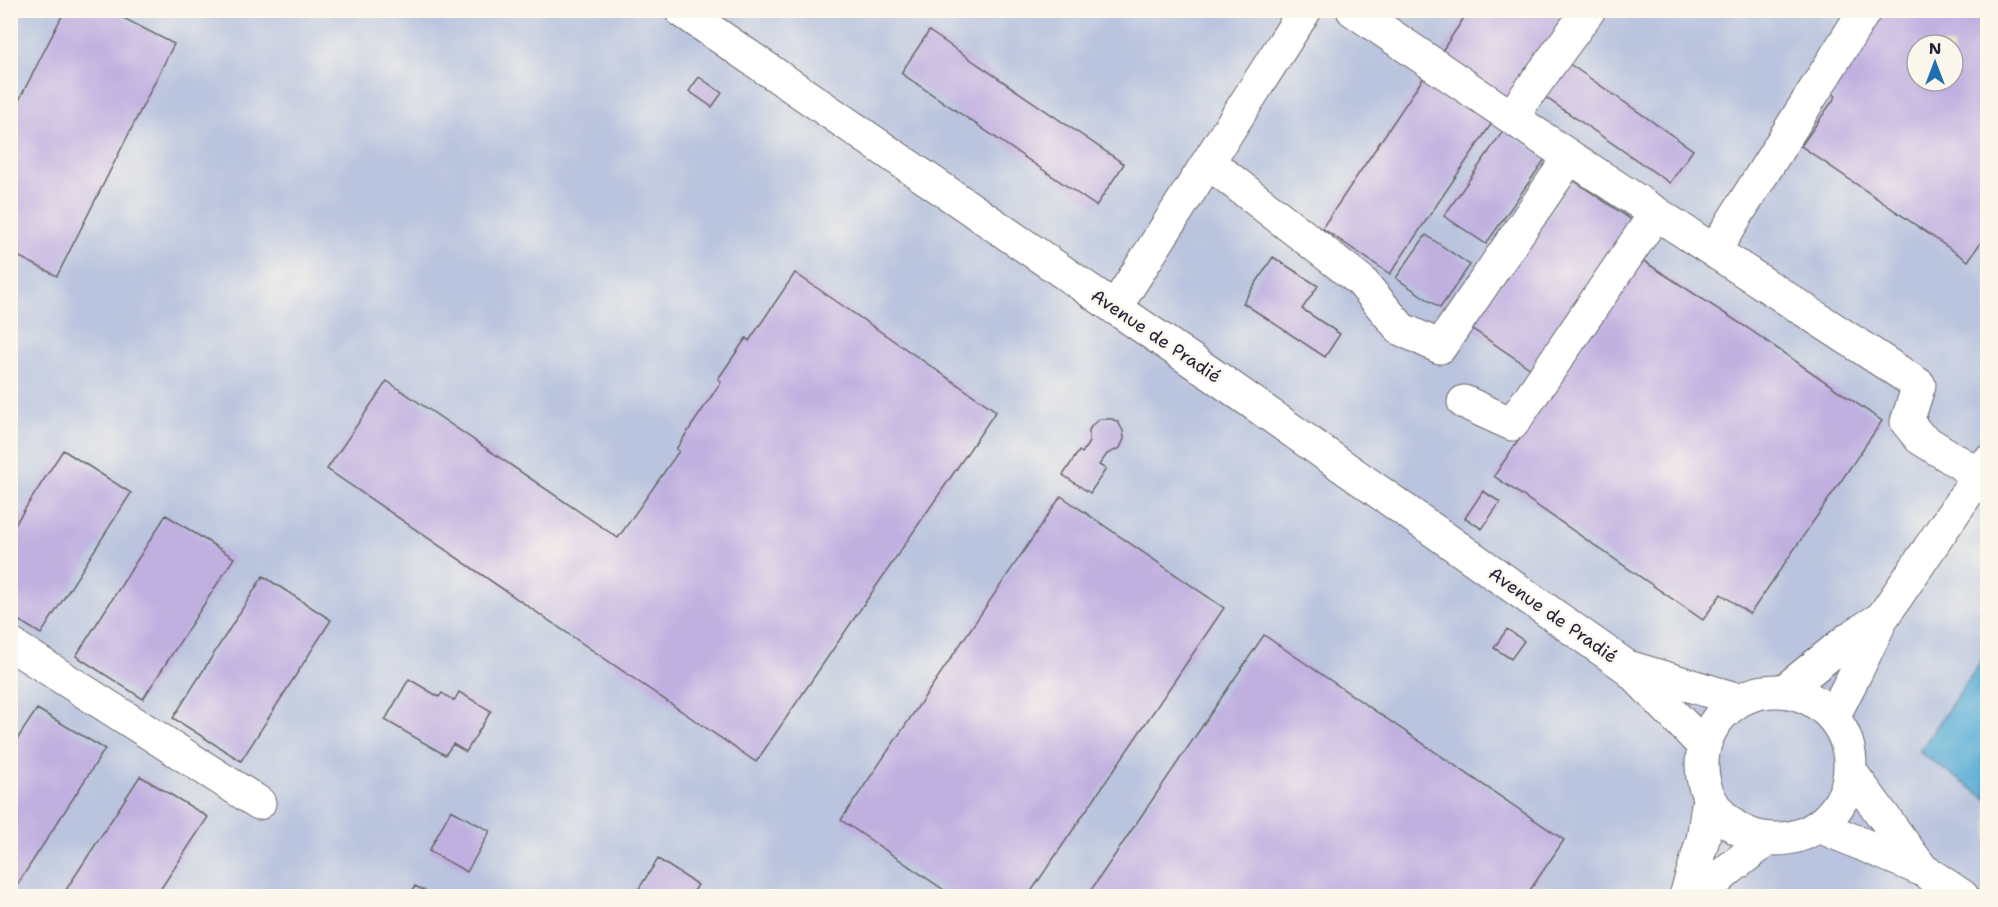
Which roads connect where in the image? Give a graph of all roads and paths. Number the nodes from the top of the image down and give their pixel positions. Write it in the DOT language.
graph roads {
  1 [pos="681,10"];
  2 [pos="1305,10"];
  3 [pos="1353,10"];
  4 [pos="1590,10"];
  5 [pos="1865,10"];
  6 [pos="1512,117"];
  7 [pos="1570,157"];
  8 [pos="1208,162"];
  9 [pos="1656,213"];
  10 [pos="1714,251"];
  11 [pos="1115,308"];
  12 [pos="1464,402"];
  13 [pos="1983,469"];
  14 [pos="1882,618"];
  15 [pos="10,644"];
  16 [pos="1627,667"];
  17 [pos="1784,691"];
  18 [pos="1739,700"];
  19 [pos="1833,717"];
  20 [pos="1704,746"];
  21 [pos="1851,771"];
  22 [pos="1709,798"];
  23 [pos="259,803"];
  24 [pos="1819,826"];
  25 [pos="1768,839"];
  26 [pos="1923,870"];
  27 [pos="1686,897"];
  28 [pos="1699,897"];
  29 [pos="1962,897"];
  1 -- 11 [label="street, Avenue de Pradié"];
  2 -- 8 [label="street"];
  3 -- 6 [label="street"];
  4 -- 6 [label="street"];
  5 -- 10 [label="street"];
  6 -- 7 [label="street"];
  7 -- 8 [label="street"];
  7 -- 9 [label="street"];
  8 -- 11 [label="street"];
  9 -- 10 [label="street"];
  9 -- 12 [label="street"];
  10 -- 13 [label="street"];
  11 -- 16 [label="street, Avenue de Pradié"];
  13 -- 14 [label="street"];
  14 -- 17 [label="street"];
  14 -- 19 [label="street"];
  15 -- 23 [label="street"];
  16 -- 18 [label="street, Avenue de Pradié"];
  16 -- 20 [label="street, Avenue de Pradié"];
  17 -- 18 [label="street"];
  17 -- 19 [label="street"];
  18 -- 20 [label="street"];
  19 -- 21 [label="street"];
  20 -- 22 [label="street"];
  21 -- 24 [label="street"];
  21 -- 26 [label="street"];
  22 -- 25 [label="street"];
  22 -- 27 [label="street"];
  24 -- 25 [label="street"];
  24 -- 26 [label="street"];
  25 -- 28 [label="street"];
  26 -- 29 [label="street"];
}
